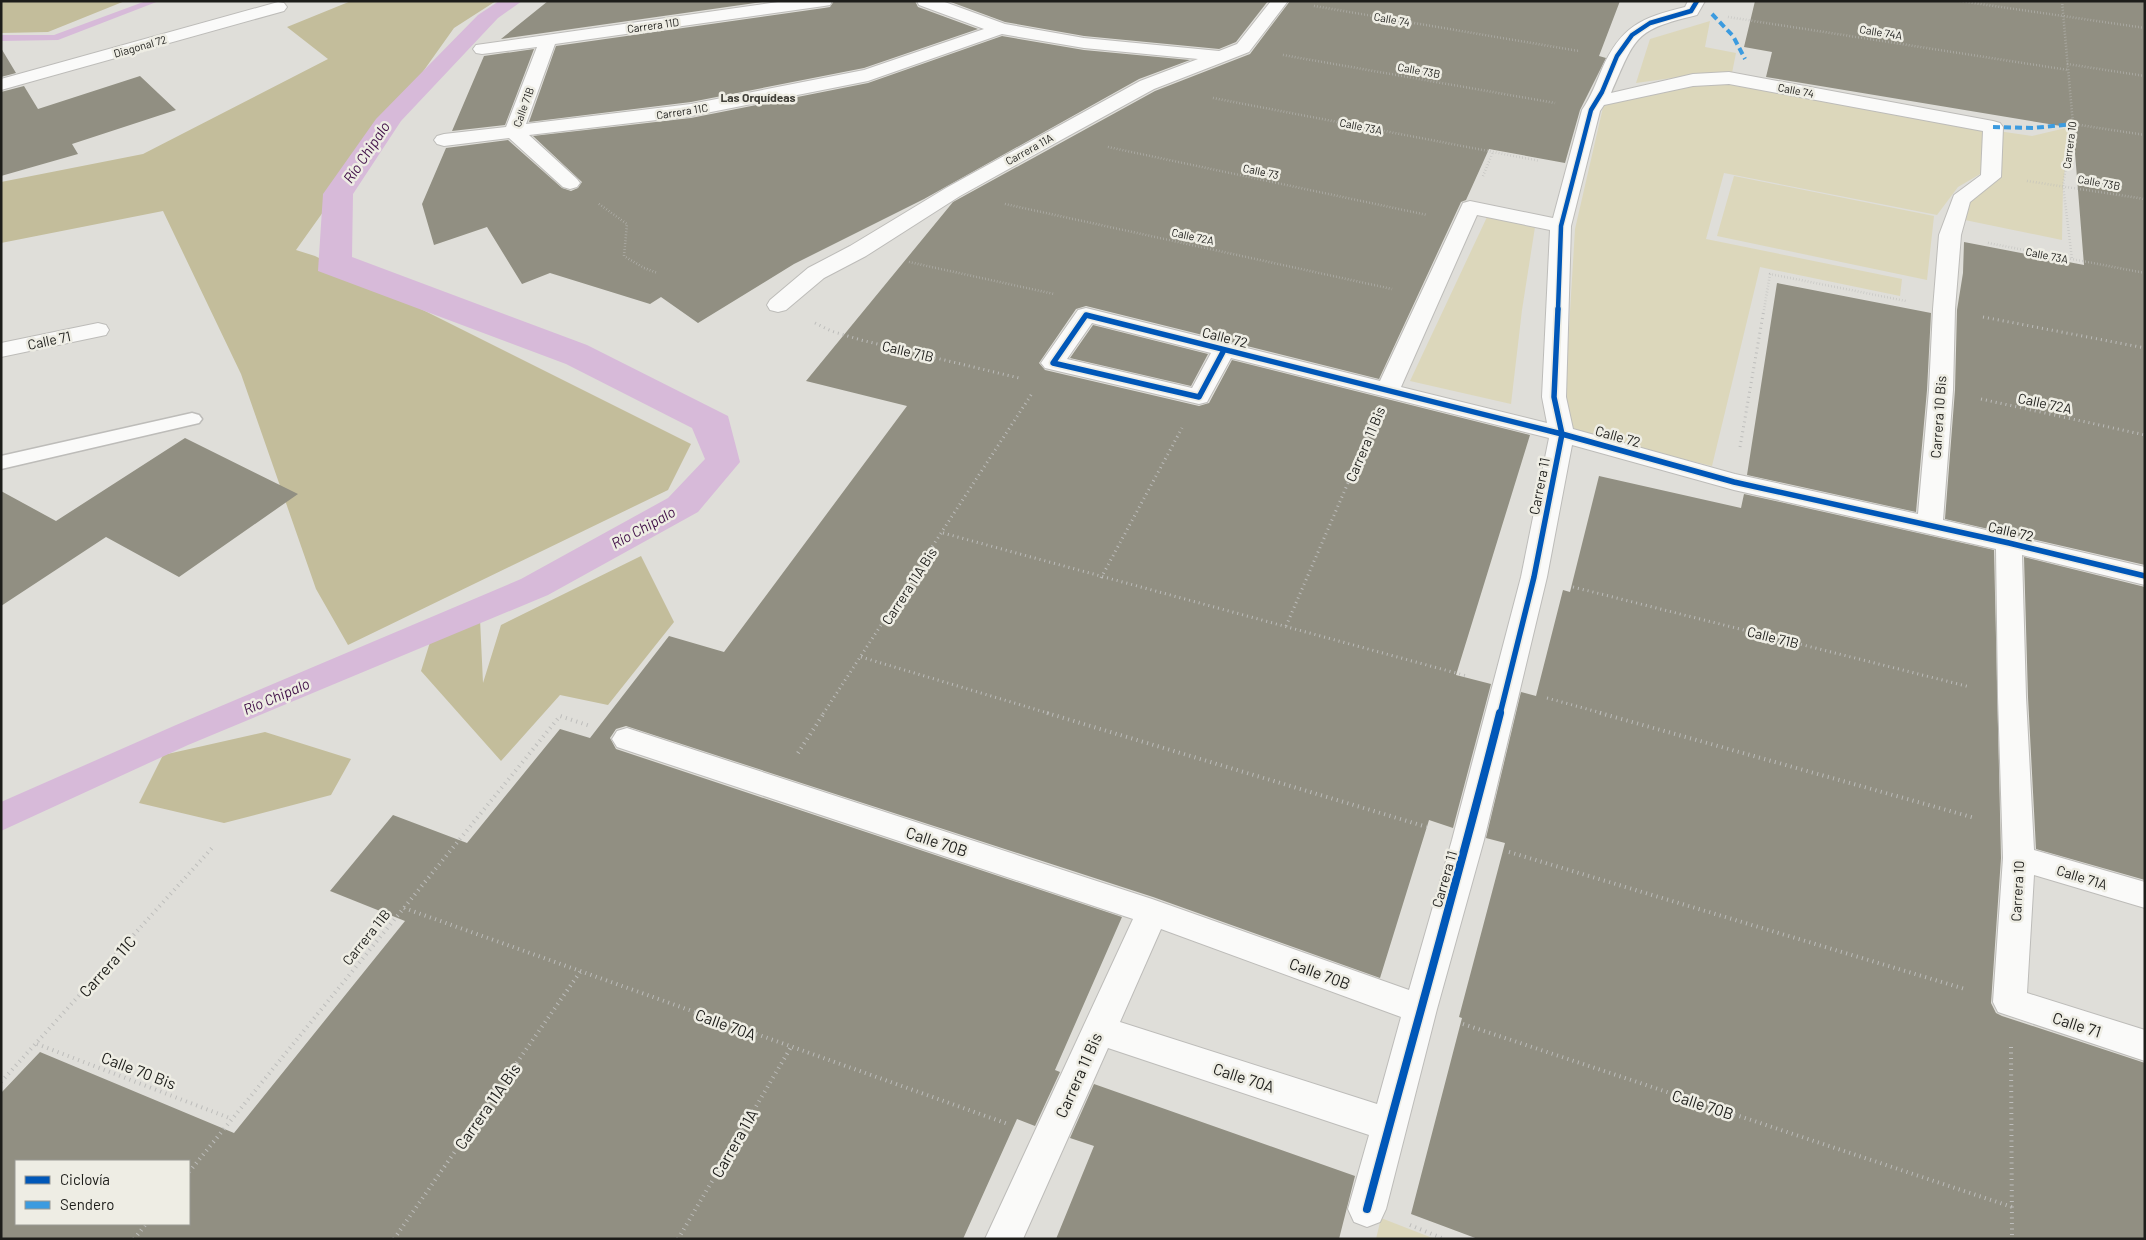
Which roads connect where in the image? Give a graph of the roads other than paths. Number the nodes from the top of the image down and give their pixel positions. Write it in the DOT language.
graph roads {
  1 [pos="824,1"];
  2 [pos="925,1"];
  3 [pos="1280,1"];
  4 [pos="1694,6"];
  5 [pos="278,7"];
  6 [pos="1001,29"];
  7 [pos="548,40"];
  8 [pos="482,49"];
  9 [pos="1222,56"];
  10 [pos="1,85"];
  11 [pos="1595,105"];
  12 [pos="514,132"];
  13 [pos="444,140"];
  14 [pos="570,183"];
  15 [pos="1561,226"];
  16 [pos="784,301"];
  17 [pos="1944,309"];
  18 [pos="98,330"];
  19 [pos="1,350"];
  20 [pos="1224,350"];
  21 [pos="1388,390"];
  22 [pos="192,419"];
  23 [pos="1562,434"];
  24 [pos="1,463"];
  25 [pos="1930,525"];
  26 [pos="2009,543"];
  27 [pos="2145,576"];
  28 [pos="627,739"];
  29 [pos="2019,858"];
  30 [pos="2145,896"];
  31 [pos="1152,912"];
  32 [pos="2010,1002"];
  33 [pos="1420,1009"];
  34 [pos="1098,1030"];
  35 [pos="2145,1046"];
  36 [pos="1389,1125"];
  37 [pos="1367,1209"];
  38 [pos="1004,1239"];
  1 -- 7 [label="street, Carrera 11D"];
  2 -- 6 [label="street"];
  3 -- 9 [label="street, Carrera 11A"];
  4 -- 11 [label="street, Carrera 11"];
  5 -- 10 [label="street, Diagonal 72"];
  6 -- 9 [label="street"];
  6 -- 12 [label="street, Carrera 11C"];
  7 -- 8 [label="street, Carrera 11D"];
  7 -- 12 [label="street, Calle 71B"];
  9 -- 16 [label="street, Carrera 11A"];
  11 -- 15 [label="street, Carrera 11"];
  11 -- 17 [label="street, Calle 74"];
  12 -- 13 [label="street, Carrera 11C"];
  12 -- 14 [label="street, Calle 71B"];
  15 -- 21 [label="street, Carrera 11 Bis"];
  15 -- 23 [label="street, Carrera 11"];
  17 -- 25 [label="street, Carrera 10 Bis"];
  18 -- 19 [label="street, Calle 71"];
  20 -- 20 [label="street, Calle 72"];
  20 -- 21 [label="street, Calle 72"];
  21 -- 23 [label="street, Calle 72"];
  22 -- 24 [label="lane"];
  23 -- 25 [label="street, Calle 72"];
  23 -- 33 [label="street, Carrera 11"];
  25 -- 26 [label="street, Calle 72"];
  26 -- 27 [label="street, Calle 72"];
  26 -- 29 [label="street, Carrera 10"];
  28 -- 31 [label="street, Calle 70B"];
  29 -- 30 [label="street, Calle 71A"];
  29 -- 32 [label="street, Carrera 10"];
  31 -- 33 [label="street, Calle 70B"];
  31 -- 34 [label="street, Carrera 11 Bis"];
  32 -- 35 [label="street, Calle 71"];
  33 -- 36 [label="street, Carrera 11"];
  34 -- 36 [label="street, Calle 70A"];
  34 -- 38 [label="street, Carrera 11 Bis"];
  36 -- 37 [label="street, Carrera 11"];
}
